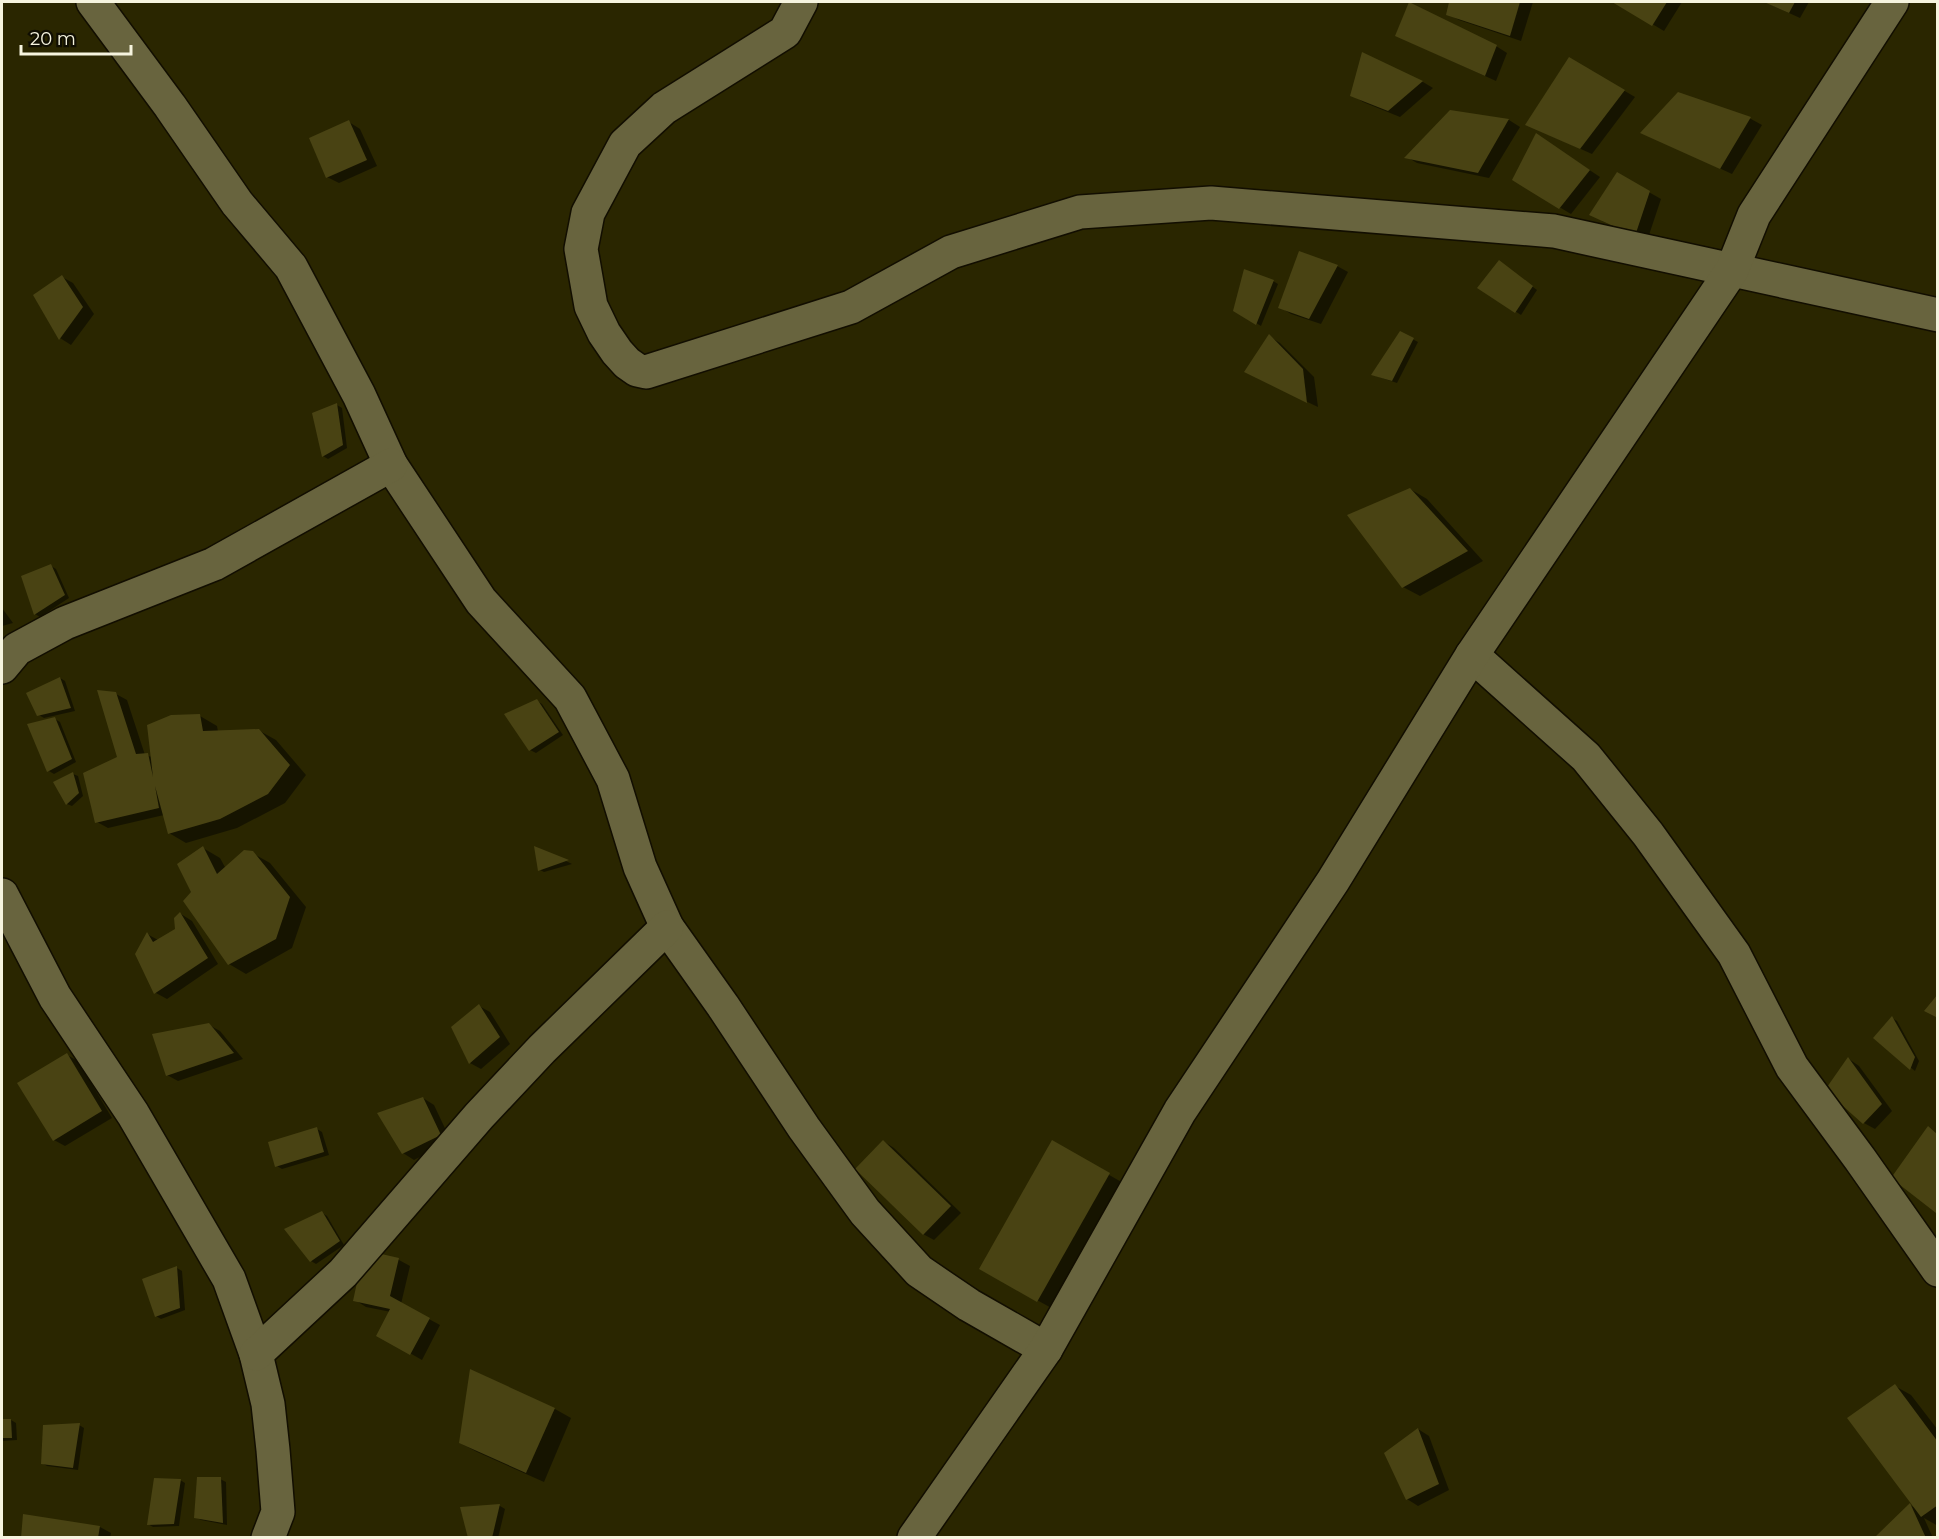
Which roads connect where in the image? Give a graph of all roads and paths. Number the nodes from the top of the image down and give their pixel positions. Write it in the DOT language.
graph roads {
  1 [pos="93,2"];
  2 [pos="801,2"];
  3 [pos="1892,2"];
  4 [pos="1732,270"];
  5 [pos="1938,315"];
  6 [pos="391,465"];
  7 [pos="1472,655"];
  8 [pos="2,667"];
  9 [pos="2,895"];
  10 [pos="667,927"];
  11 [pos="1938,1270"];
  12 [pos="1046,1349"];
  13 [pos="256,1354"];
  14 [pos="268,1538"];
  15 [pos="914,1538"];
  1 -- 6 [label="street"];
  2 -- 4 [label="street"];
  3 -- 4 [label="street"];
  4 -- 5 [label="street"];
  4 -- 7 [label="street"];
  6 -- 8 [label="street"];
  6 -- 10 [label="street"];
  7 -- 11 [label="street"];
  7 -- 12 [label="street"];
  9 -- 13 [label="street"];
  10 -- 12 [label="street"];
  10 -- 13 [label="street"];
  12 -- 15 [label="street"];
  13 -- 14 [label="street"];
}
